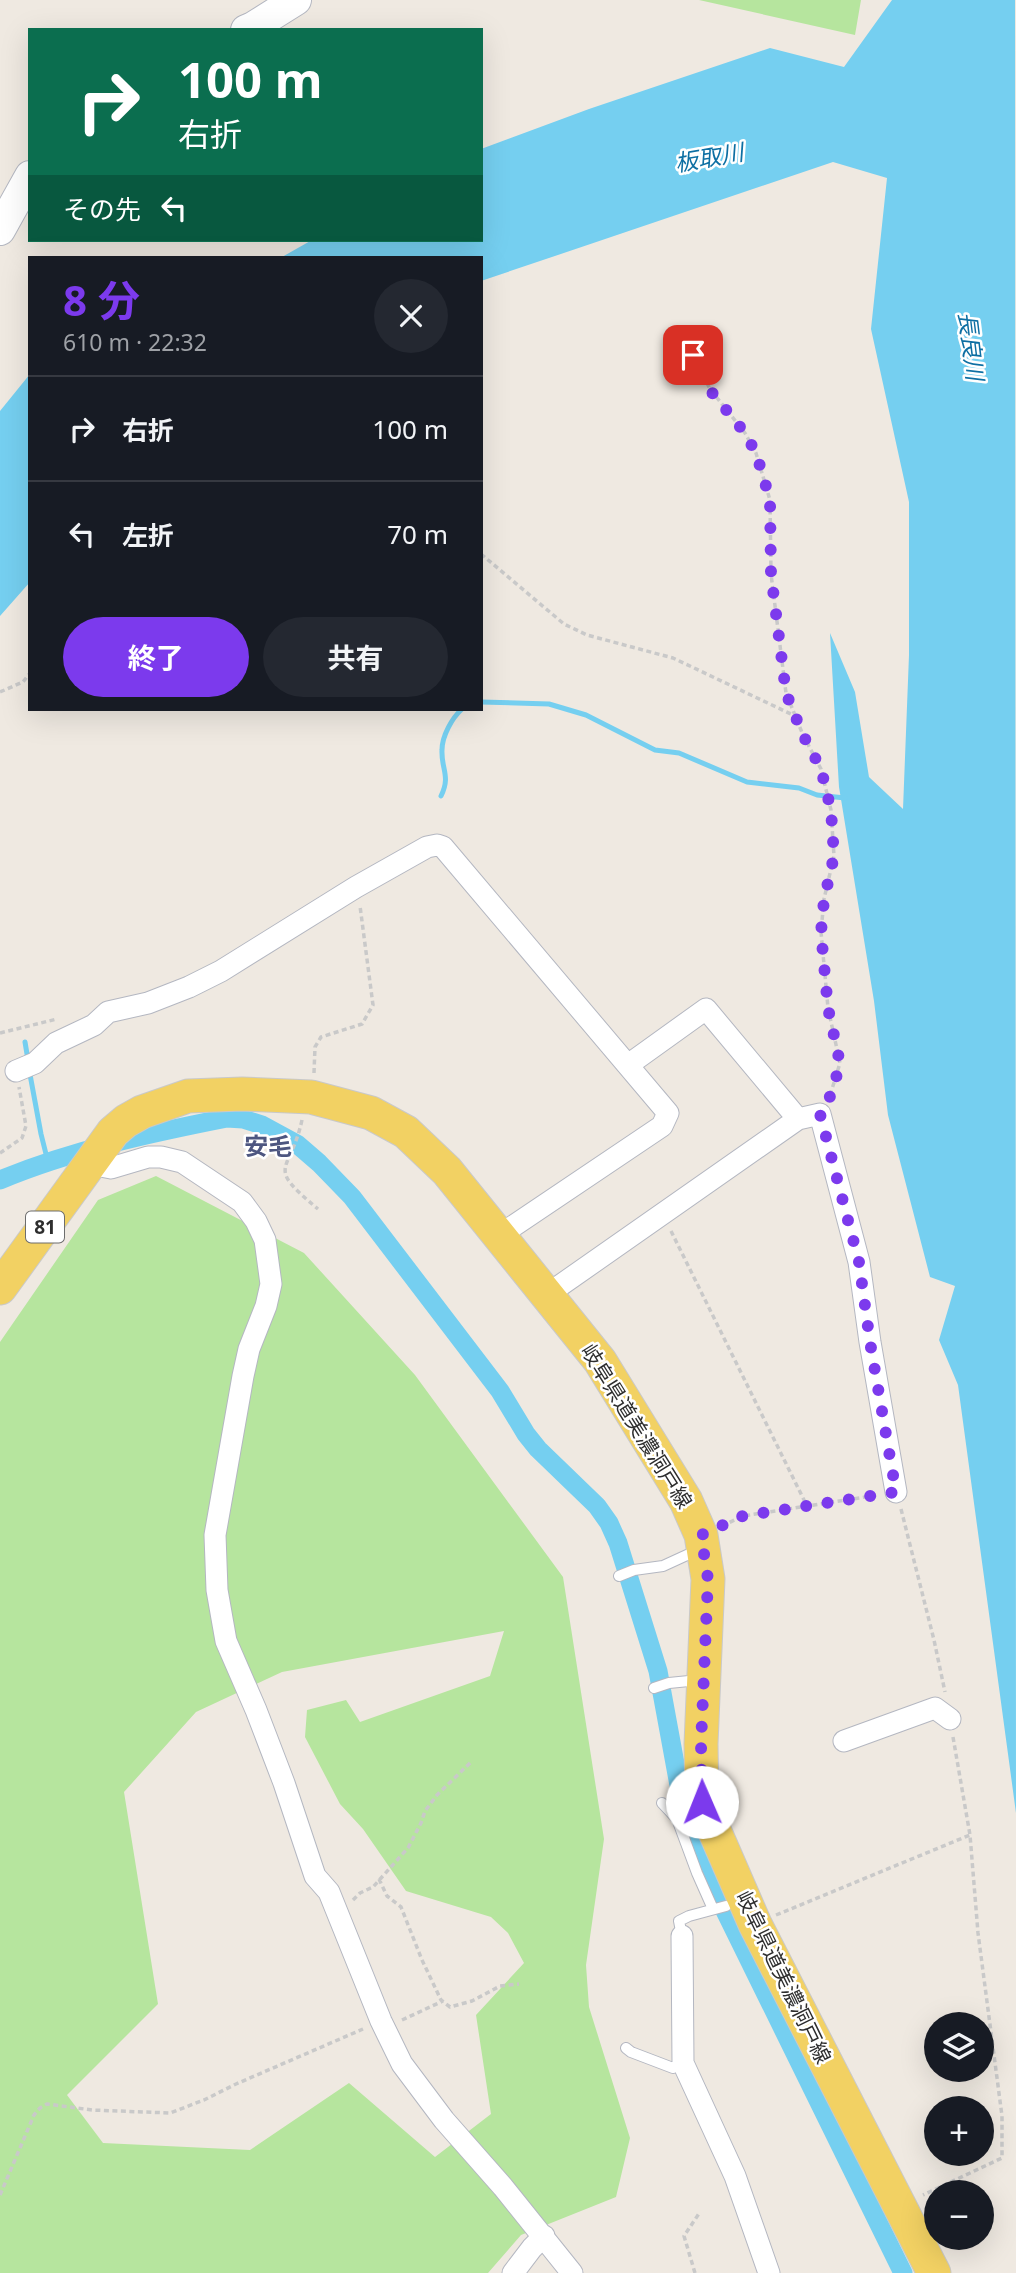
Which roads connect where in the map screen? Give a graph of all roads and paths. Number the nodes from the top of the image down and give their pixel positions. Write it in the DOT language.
graph roads {
  1 [pos="296,0"];
  2 [pos="251,28"];
  3 [pos="28,180"];
  4 [pos="0,230"];
  5 [pos="666,330"];
  6 [pos="483,556"];
  7 [pos="28,676"];
  8 [pos="0,692"];
  9 [pos="795,716"];
  10 [pos="356,887"];
  11 [pos="628,1065"];
  12 [pos="16,1070"];
  13 [pos="309,1097"];
  14 [pos="820,1114"];
  15 [pos="798,1119"];
  16 [pos="99,1151"];
  17 [pos="0,1153"];
  18 [pos="318,1209"];
  19 [pos="664,1213"];
  20 [pos="500,1235"];
  21 [pos="0,1289"];
  22 [pos="548,1294"];
  23 [pos="896,1492"];
  24 [pos="807,1506"];
  25 [pos="702,1542"];
  26 [pos="619,1576"];
  27 [pos="704,1680"];
  28 [pos="654,1688"];
  29 [pos="950,1719"];
  30 [pos="844,1741"];
  31 [pos="472,1761"];
  32 [pos="662,1803"];
  33 [pos="970,1835"];
  34 [pos="379,1879"];
  35 [pos="734,1909"];
  36 [pos="339,1917"];
  37 [pos="682,1937"];
  38 [pos="519,1984"];
  39 [pos="443,2001"];
  40 [pos="383,2024"];
  41 [pos="626,2048"];
  42 [pos="683,2063"];
  43 [pos="0,2195"];
  44 [pos="898,2206"];
  45 [pos="700,2212"];
  46 [pos="544,2236"];
  47 [pos="513,2273"];
  48 [pos="572,2273"];
  49 [pos="695,2273"];
  50 [pos="769,2273"];
  51 [pos="934,2273"];
  1 -- 2 [label="main road"];
  3 -- 4 [label="main road"];
  5 -- 9 [label="path"];
  6 -- 9 [label="path"];
  7 -- 8 [label="path"];
  9 -- 14 [label="path"];
  10 -- 11 [label="street"];
  10 -- 12 [label="street"];
  10 -- 13 [label="path"];
  11 -- 15 [label="street"];
  11 -- 20 [label="street"];
  12 -- 17 [label="path"];
  13 -- 16 [label="main road, 岐阜県道美濃洞戸線 / 81"];
  13 -- 18 [label="path"];
  13 -- 20 [label="main road, 岐阜県道美濃洞戸線 / 81"];
  14 -- 15 [label="street"];
  14 -- 23 [label="street"];
  15 -- 19 [label="street"];
  16 -- 21 [label="main road, 岐阜県道美濃洞戸線 / 81"];
  16 -- 36 [label="street"];
  19 -- 22 [label="street"];
  19 -- 24 [label="path"];
  20 -- 22 [label="main road, 岐阜県道美濃洞戸線 / 81"];
  22 -- 25 [label="main road, 岐阜県道美濃洞戸線 / 81"];
  23 -- 24 [label="path"];
  23 -- 29 [label="path"];
  24 -- 25 [label="path"];
  25 -- 26 [label="lane"];
  25 -- 27 [label="main road, 岐阜県道美濃洞戸線 / 81"];
  27 -- 28 [label="lane"];
  27 -- 35 [label="main road, 岐阜県道美濃洞戸線 / 81"];
  29 -- 30 [label="street"];
  29 -- 33 [label="path"];
  31 -- 34 [label="path"];
  32 -- 35 [label="lane"];
  33 -- 35 [label="path"];
  33 -- 44 [label="path"];
  34 -- 36 [label="path"];
  34 -- 39 [label="path"];
  35 -- 37 [label="lane"];
  35 -- 44 [label="main road, 岐阜県道美濃洞戸線 / 81"];
  36 -- 40 [label="street"];
  37 -- 42 [label="street"];
  38 -- 39 [label="path"];
  39 -- 40 [label="path"];
  40 -- 43 [label="path"];
  40 -- 46 [label="street"];
  41 -- 42 [label="lane"];
  42 -- 50 [label="street"];
  44 -- 51 [label="main road, 岐阜県道美濃洞戸線 / 81"];
  45 -- 49 [label="path"];
  46 -- 47 [label="street"];
  46 -- 48 [label="street"];
}
